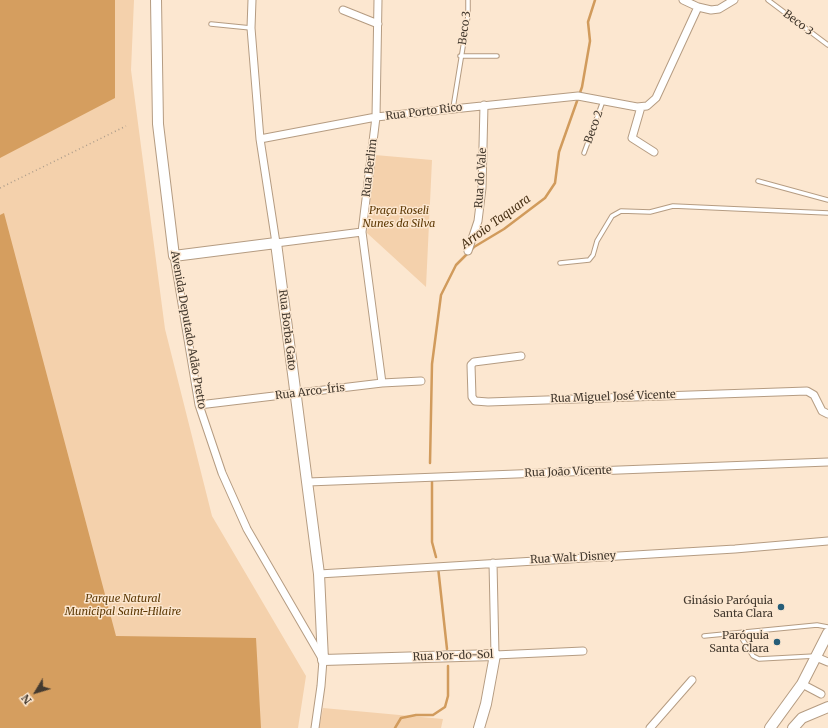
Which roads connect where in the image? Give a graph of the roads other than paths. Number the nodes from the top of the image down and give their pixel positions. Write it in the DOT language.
graph roads {
  1 [pos="156,0"];
  2 [pos="252,0"];
  3 [pos="378,0"];
  4 [pos="468,0"];
  5 [pos="683,0"];
  6 [pos="734,0"];
  7 [pos="768,0"];
  8 [pos="698,7"];
  9 [pos="343,10"];
  10 [pos="212,24"];
  11 [pos="378,24"];
  12 [pos="251,28"];
  13 [pos="828,45"];
  14 [pos="460,56"];
  15 [pos="497,56"];
  16 [pos="603,100"];
  17 [pos="484,105"];
  18 [pos="641,107"];
  19 [pos="453,108"];
  20 [pos="376,117"];
  21 [pos="260,138"];
  22 [pos="654,152"];
  23 [pos="584,153"];
  24 [pos="758,181"];
  25 [pos="828,200"];
  26 [pos="828,213"];
  27 [pos="362,232"];
  28 [pos="276,243"];
  29 [pos="468,251"];
  30 [pos="174,256"];
  31 [pos="560,263"];
  32 [pos="521,356"];
  33 [pos="421,381"];
  34 [pos="382,383"];
  35 [pos="295,394"];
  36 [pos="199,405"];
  37 [pos="828,414"];
  38 [pos="828,462"];
  39 [pos="308,482"];
  40 [pos="828,541"];
  41 [pos="493,563"];
  42 [pos="319,574"];
  43 [pos="828,627"];
  44 [pos="828,633"];
  45 [pos="704,636"];
  46 [pos="741,638"];
  47 [pos="583,651"];
  48 [pos="495,655"];
  49 [pos="816,656"];
  50 [pos="323,660"];
  51 [pos="828,662"];
  52 [pos="692,680"];
  53 [pos="802,684"];
  54 [pos="821,694"];
  55 [pos="828,707"];
  56 [pos="315,728"];
  57 [pos="479,728"];
  58 [pos="650,728"];
  59 [pos="770,728"];
  60 [pos="793,728"];
  1 -- 30 [label="street, Avenida Deputado Adão Pretto"];
  2 -- 12 [label="street, Rua Borba Gato"];
  3 -- 11 [label="street, Rua Berlim"];
  4 -- 14 [label="lane, Beco 3"];
  5 -- 8 [label="street"];
  6 -- 8 [label="street"];
  7 -- 13 [label="lane, Beco 3"];
  8 -- 18 [label="street"];
  9 -- 11 [label="street"];
  10 -- 12 [label="lane"];
  11 -- 20 [label="street, Rua Berlim"];
  12 -- 21 [label="street, Rua Borba Gato"];
  14 -- 15 [label="lane, Beco 3"];
  14 -- 19 [label="lane, Beco 3"];
  16 -- 17 [label="street, Rua Porto Rico"];
  16 -- 18 [label="street, Rua Porto Rico"];
  16 -- 23 [label="lane, Beco 2"];
  17 -- 19 [label="street, Rua Porto Rico"];
  17 -- 29 [label="street, Rua do Vale"];
  18 -- 22 [label="street"];
  19 -- 20 [label="street, Rua Porto Rico"];
  20 -- 21 [label="street, Rua Porto Rico"];
  20 -- 27 [label="street, Rua Berlim"];
  21 -- 28 [label="street, Rua Borba Gato"];
  24 -- 25 [label="lane"];
  26 -- 31 [label="lane"];
  27 -- 28 [label="street"];
  27 -- 34 [label="street, Rua Berlim"];
  28 -- 30 [label="street"];
  28 -- 35 [label="street, Rua Borba Gato"];
  30 -- 36 [label="street, Avenida Deputado Adão Pretto"];
  32 -- 37 [label="street, Rua Miguel José Vicente"];
  33 -- 34 [label="street, Rua Arco-Íris"];
  34 -- 35 [label="street, Rua Arco-Íris"];
  35 -- 36 [label="street, Rua Arco-Íris"];
  35 -- 39 [label="street, Rua Borba Gato"];
  36 -- 50 [label="street, Avenida Deputado Adão Pretto"];
  38 -- 39 [label="street, Rua João Vicente"];
  39 -- 42 [label="street, Rua Borba Gato"];
  40 -- 41 [label="street, Rua Walt Disney"];
  41 -- 42 [label="street, Rua Walt Disney"];
  41 -- 48 [label="street"];
  42 -- 50 [label="street, Rua Borba Gato"];
  43 -- 45 [label="lane"];
  44 -- 49 [label="street"];
  46 -- 49 [label="lane"];
  47 -- 48 [label="street, Rua Por-do-Sol"];
  48 -- 50 [label="street, Rua Por-do-Sol"];
  48 -- 57 [label="street"];
  49 -- 51 [label="street"];
  49 -- 53 [label="street"];
  50 -- 56 [label="street"];
  52 -- 58 [label="street"];
  53 -- 54 [label="street"];
  53 -- 59 [label="street"];
  55 -- 60 [label="street"];
}
